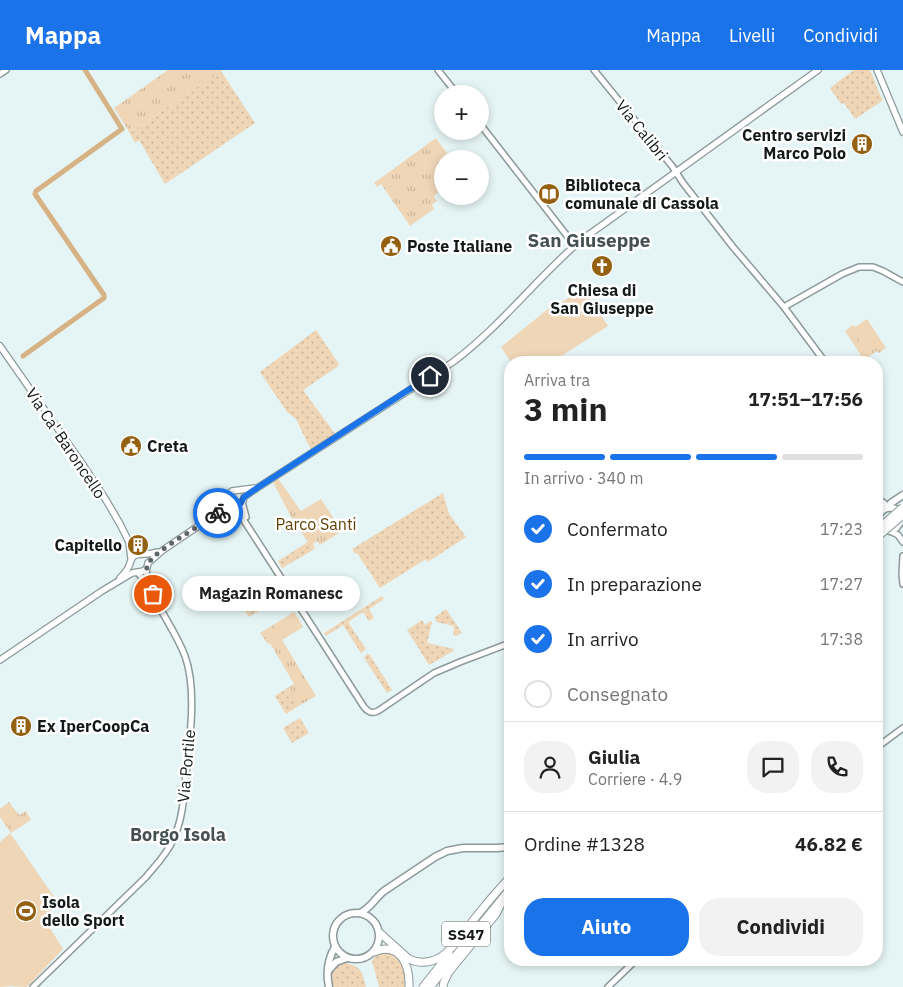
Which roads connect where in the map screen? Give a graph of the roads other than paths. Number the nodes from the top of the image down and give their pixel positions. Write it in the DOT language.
graph roads {
  1 [pos="6,70"];
  2 [pos="438,70"];
  3 [pos="594,70"];
  4 [pos="818,70"];
  5 [pos="877,70"];
  6 [pos="0,74"];
  7 [pos="450,85"];
  8 [pos="903,132"];
  9 [pos="489,136"];
  10 [pos="676,172"];
  11 [pos="574,246"];
  12 [pos="903,282"];
  13 [pos="784,307"];
  14 [pos="0,346"];
  15 [pos="821,356"];
  16 [pos="257,488"];
  17 [pos="241,491"];
  18 [pos="903,495"];
  19 [pos="243,500"];
  20 [pos="232,503"];
  21 [pos="883,503"];
  22 [pos="901,505"];
  23 [pos="888,507"];
  24 [pos="883,510"];
  25 [pos="883,518"];
  26 [pos="902,519"];
  27 [pos="250,529"];
  28 [pos="890,530"];
  29 [pos="883,533"];
  30 [pos="129,542"];
  31 [pos="903,542"];
  32 [pos="163,550"];
  33 [pos="141,555"];
  34 [pos="903,556"];
  35 [pos="130,561"];
  36 [pos="147,567"];
  37 [pos="137,573"];
  38 [pos="119,580"];
  39 [pos="903,584"];
  40 [pos="149,586"];
  41 [pos="504,644"];
  42 [pos="0,660"];
  43 [pos="903,728"];
  44 [pos="883,743"];
  45 [pos="504,847"];
  46 [pos="504,885"];
  47 [pos="504,885"];
  48 [pos="504,896"];
  49 [pos="504,897"];
  50 [pos="373,903"];
  51 [pos="360,913"];
  52 [pos="374,920"];
  53 [pos="380,932"];
  54 [pos="335,947"];
  55 [pos="374,952"];
  56 [pos="347,958"];
  57 [pos="630,966"];
  58 [pos="328,972"];
  59 [pos="33,987"];
  60 [pos="329,987"];
  61 [pos="409,987"];
  62 [pos="422,987"];
  63 [pos="430,987"];
  64 [pos="443,987"];
  65 [pos="608,987"];
  1 -- 6 [label="street"];
  2 -- 7 [label="street"];
  3 -- 10 [label="street, Via Calibri"];
  4 -- 10 [label="main road"];
  5 -- 8 [label="main road"];
  9 -- 11 [label="street"];
  10 -- 11 [label="main road"];
  10 -- 13 [label="street, Via Calibri"];
  11 -- 16 [label="main road"];
  12 -- 13 [label="street"];
  13 -- 15 [label="street, Via Calibri"];
  14 -- 30 [label="main road, Via Ca' Baroncello"];
  16 -- 17 [label="main road"];
  16 -- 19 [label="main road"];
  17 -- 19 [label="main road"];
  17 -- 20 [label="main road"];
  18 -- 23 [label="main road"];
  19 -- 20 [label="main road"];
  19 -- 27 [label="street"];
  20 -- 27 [label="street"];
  20 -- 32 [label="main road"];
  21 -- 23 [label="street"];
  22 -- 23 [label="main road"];
  22 -- 25 [label="highway, bridge"];
  23 -- 24 [label="main road"];
  26 -- 28 [label="main road"];
  26 -- 29 [label="highway, bridge"];
  27 -- 41 [label="street"];
  28 -- 31 [label="street"];
  30 -- 33 [label="main road, Via Ca' Baroncello"];
  30 -- 35 [label="main road, Via Ca' Baroncello"];
  32 -- 33 [label="main road"];
  32 -- 36 [label="main road"];
  33 -- 35 [label="main road"];
  33 -- 36 [label="main road"];
  34 -- 39 [label="street"];
  35 -- 37 [label="main road"];
  35 -- 38 [label="main road"];
  36 -- 37 [label="main road"];
  36 -- 40 [label="street, Via Portile"];
  37 -- 38 [label="main road"];
  37 -- 40 [label="street, Via Portile"];
  38 -- 42 [label="main road"];
  40 -- 59 [label="street, Via Portile"];
  43 -- 44 [label="street"];
  45 -- 50 [label="main road"];
  46 -- 53 [label="highway"];
  47 -- 62 [label="highway, SS47"];
  48 -- 63 [label="highway, SS47"];
  49 -- 64 [label="highway"];
  50 -- 51 [label="main road"];
  50 -- 52 [label="main road"];
  51 -- 52 [label="main road"];
  51 -- 54 [label="main road"];
  52 -- 53 [label="main road"];
  53 -- 55 [label="main road"];
  54 -- 56 [label="main road"];
  54 -- 58 [label="main road"];
  55 -- 56 [label="main road"];
  55 -- 61 [label="highway"];
  56 -- 58 [label="main road"];
  57 -- 65 [label="street"];
  58 -- 60 [label="main road"];
}
